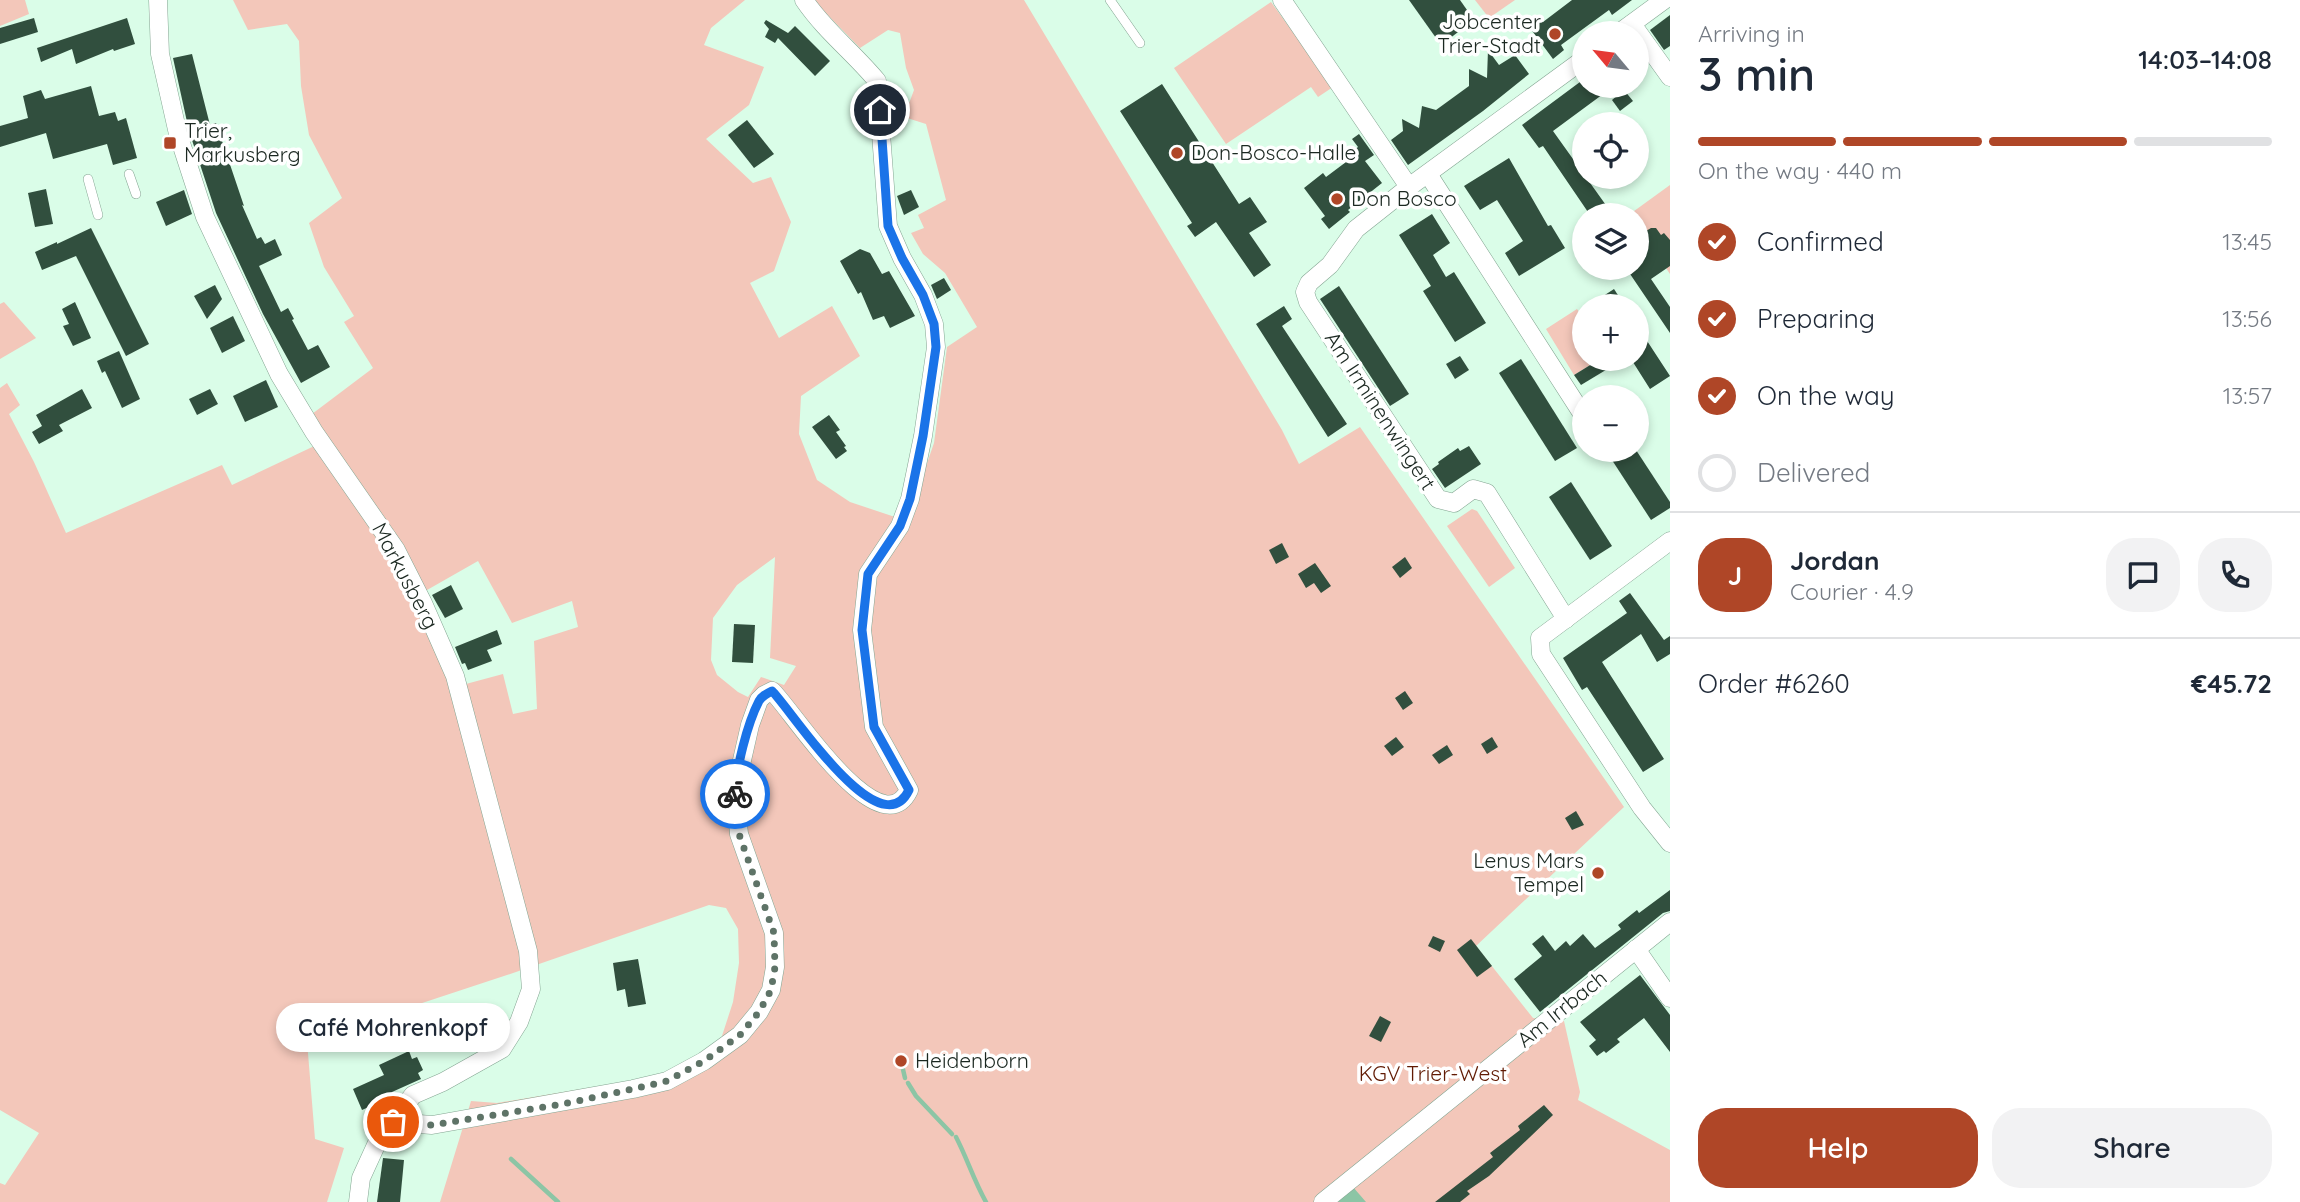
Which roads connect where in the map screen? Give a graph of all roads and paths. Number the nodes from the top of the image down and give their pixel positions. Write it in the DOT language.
graph roads {
  1 [pos="158,0"];
  2 [pos="804,0"];
  3 [pos="1110,0"];
  4 [pos="1282,0"];
  5 [pos="1664,0"];
  6 [pos="1636,21"];
  7 [pos="1140,43"];
  8 [pos="1649,54"];
  9 [pos="1572,68"];
  10 [pos="1670,77"];
  11 [pos="1428,173"];
  12 [pos="129,174"];
  13 [pos="88,180"];
  14 [pos="1409,187"];
  15 [pos="136,194"];
  16 [pos="98,215"];
  17 [pos="1572,398"];
  18 [pos="1670,541"];
  19 [pos="1566,619"];
  20 [pos="1670,843"];
  21 [pos="1670,922"];
  22 [pos="1636,949"];
  23 [pos="1670,998"];
  24 [pos="393,1122"];
  25 [pos="358,1202"];
  26 [pos="1323,1202"];
  1 -- 24 [label="street, Markusberg"];
  2 -- 24 [label="street"];
  3 -- 7 [label="lane"];
  4 -- 14 [label="street"];
  5 -- 6 [label="street"];
  8 -- 10 [label="street"];
  9 -- 11 [label="street"];
  11 -- 14 [label="street"];
  11 -- 17 [label="street"];
  12 -- 15 [label="lane"];
  13 -- 16 [label="lane"];
  14 -- 19 [label="street, Am Irminenwingert"];
  18 -- 19 [label="street"];
  19 -- 20 [label="street"];
  21 -- 22 [label="street, Am Irrbach"];
  22 -- 23 [label="street"];
  22 -- 26 [label="street, Am Irrbach"];
  24 -- 25 [label="street, Markusberg"];
}
